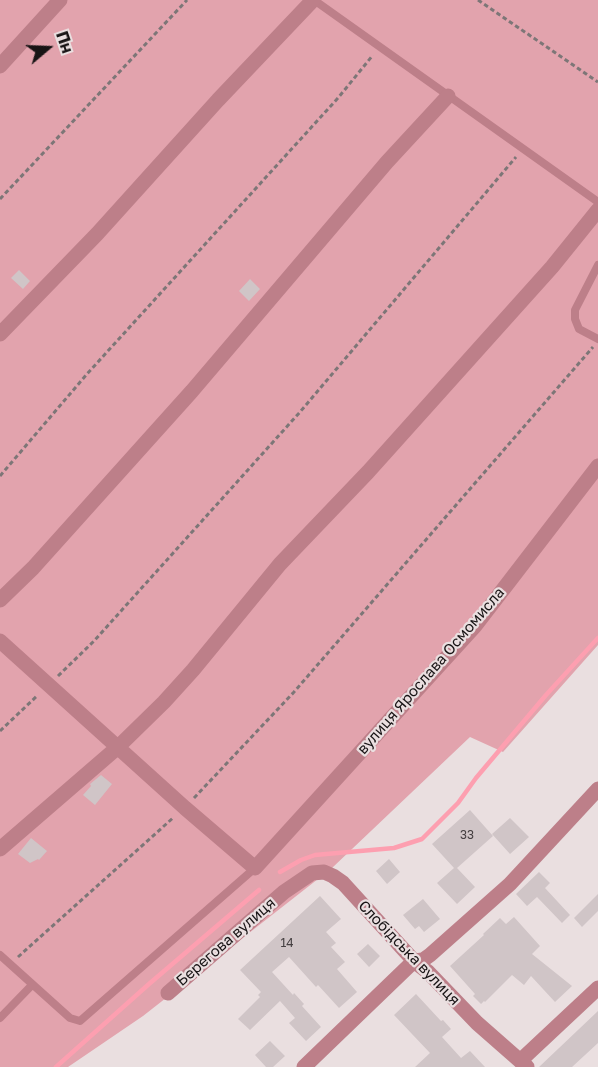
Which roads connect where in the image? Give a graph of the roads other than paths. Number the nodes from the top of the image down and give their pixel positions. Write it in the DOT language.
graph roads {
  1 [pos="60,0"];
  2 [pos="313,0"];
  3 [pos="0,66"];
  4 [pos="448,96"];
  5 [pos="598,202"];
  6 [pos="598,210"];
  7 [pos="598,265"];
  8 [pos="0,333"];
  9 [pos="598,339"];
  10 [pos="598,466"];
  11 [pos="0,600"];
  12 [pos="0,641"];
  13 [pos="118,747"];
  14 [pos="598,789"];
  15 [pos="0,849"];
  16 [pos="255,868"];
  17 [pos="284,892"];
  18 [pos="0,955"];
  19 [pos="414,961"];
  20 [pos="32,985"];
  21 [pos="598,988"];
  22 [pos="168,993"];
  23 [pos="0,1018"];
  24 [pos="517,1063"];
  25 [pos="304,1067"];
  1 -- 3 [label="street"];
  2 -- 4 [label="lane"];
  2 -- 8 [label="street"];
  4 -- 5 [label="lane"];
  4 -- 11 [label="street"];
  6 -- 13 [label="street"];
  7 -- 9 [label="lane"];
  10 -- 16 [label="street, вулиця Ярослава Осмомисла"];
  12 -- 13 [label="street"];
  13 -- 15 [label="street"];
  13 -- 16 [label="street"];
  14 -- 19 [label="street"];
  16 -- 20 [label="lane"];
  17 -- 19 [label="street, Слобідська вулиця"];
  17 -- 22 [label="street, Берегова вулиця"];
  18 -- 20 [label="lane"];
  19 -- 24 [label="street, Слобідська вулиця"];
  19 -- 25 [label="street"];
  20 -- 23 [label="lane"];
  21 -- 24 [label="street"];
}
